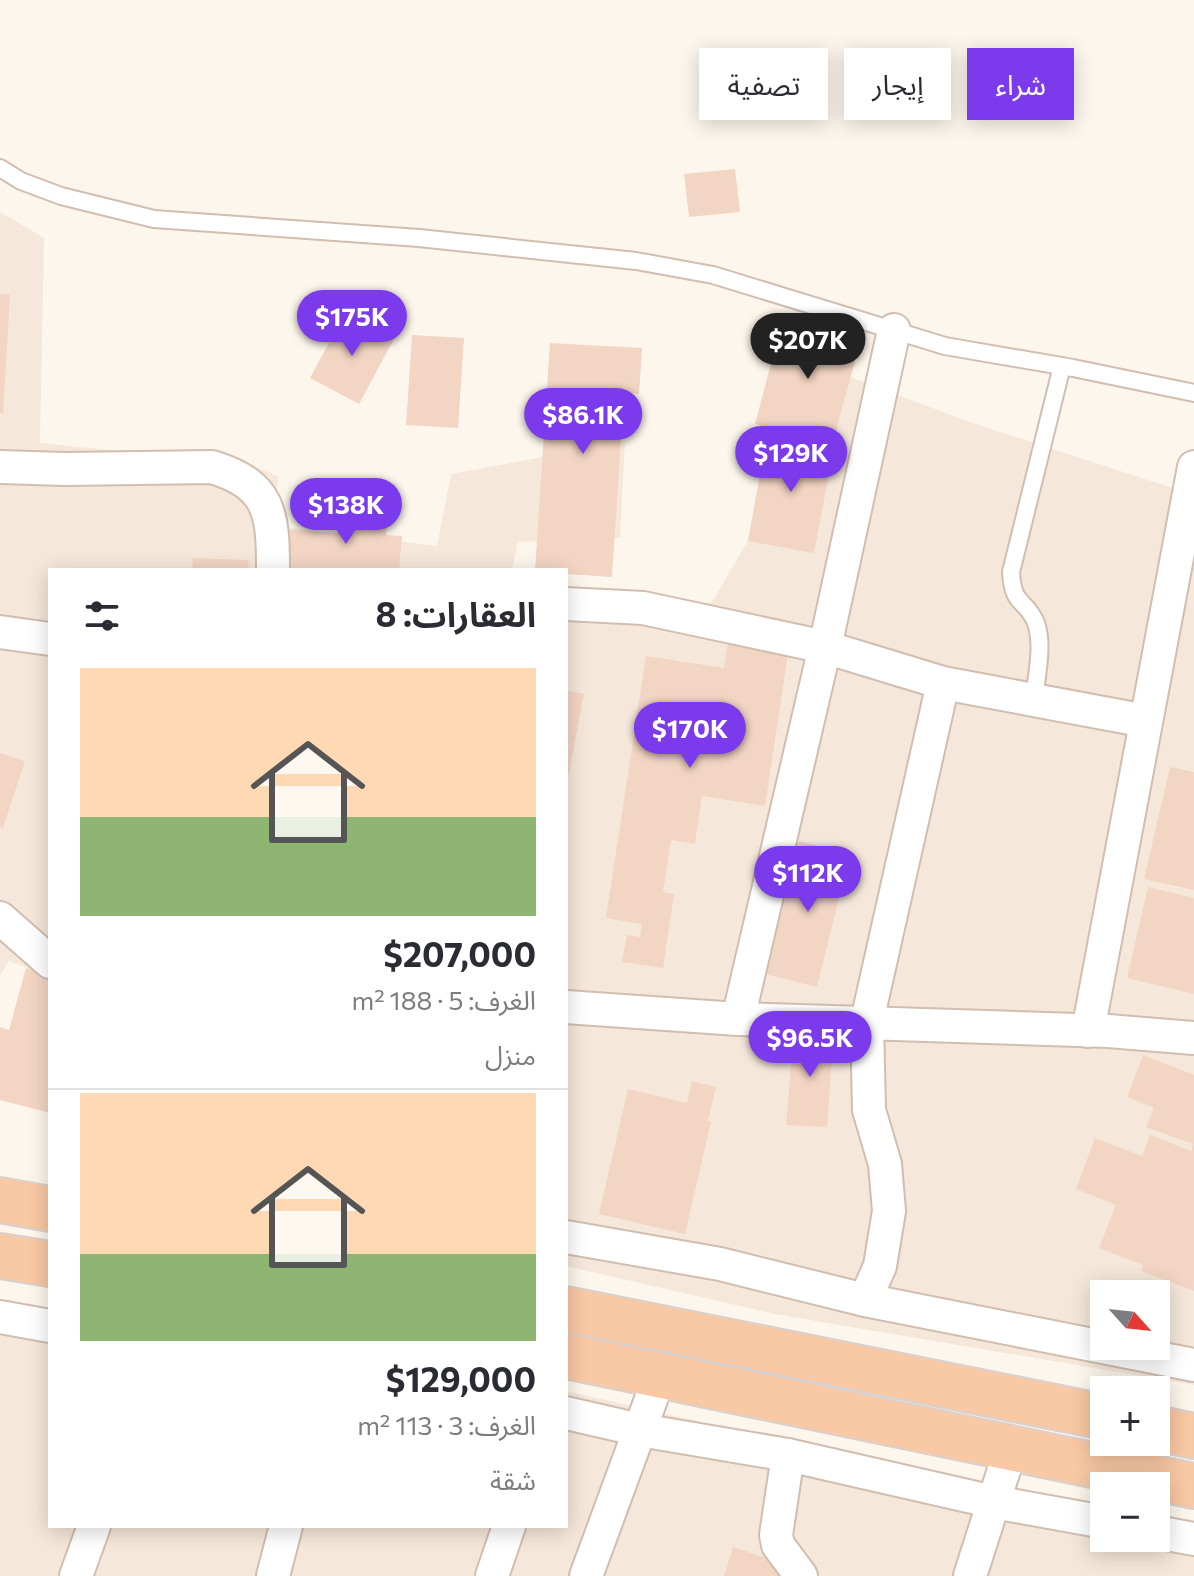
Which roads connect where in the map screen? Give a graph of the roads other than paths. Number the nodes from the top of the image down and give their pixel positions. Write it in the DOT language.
graph roads {
  1 [pos="0,168"];
  2 [pos="894,330"];
  3 [pos="1062,366"];
  4 [pos="1194,393"];
  5 [pos="0,467"];
  6 [pos="1194,467"];
  7 [pos="273,568"];
  8 [pos="568,604"];
  9 [pos="0,632"];
  10 [pos="48,639"];
  11 [pos="825,647"];
  12 [pos="943,683"];
  13 [pos="1034,701"];
  14 [pos="1146,721"];
  15 [pos="0,918"];
  16 [pos="48,960"];
  17 [pos="568,1007"];
  18 [pos="738,1019"];
  19 [pos="867,1021"];
  20 [pos="1088,1031"];
  21 [pos="1194,1038"];
  22 [pos="0,1200"];
  23 [pos="48,1209"];
  24 [pos="568,1237"];
  25 [pos="0,1256"];
  26 [pos="48,1264"];
  27 [pos="865,1300"];
  28 [pos="568,1309"];
  29 [pos="0,1317"];
  30 [pos="48,1326"];
  31 [pos="568,1356"];
  32 [pos="1194,1365"];
  33 [pos="660,1375"];
  34 [pos="568,1413"];
  35 [pos="1090,1414"];
  36 [pos="640,1430"];
  37 [pos="1170,1431"];
  38 [pos="1194,1436"];
  39 [pos="1011,1448"];
  40 [pos="788,1455"];
  41 [pos="1194,1486"];
  42 [pos="994,1502"];
  43 [pos="1090,1519"];
  44 [pos="93,1528"];
  45 [pos="285,1528"];
  46 [pos="508,1528"];
  47 [pos="1170,1535"];
  48 [pos="1194,1539"];
  49 [pos="76,1576"];
  50 [pos="273,1576"];
  51 [pos="492,1576"];
  52 [pos="586,1576"];
  53 [pos="801,1576"];
  54 [pos="970,1576"];
  1 -- 2 [label="lane"];
  2 -- 3 [label="lane"];
  2 -- 11 [label="street"];
  3 -- 4 [label="lane"];
  3 -- 13 [label="lane"];
  5 -- 7 [label="street"];
  6 -- 14 [label="street"];
  8 -- 11 [label="street"];
  9 -- 10 [label="street"];
  11 -- 12 [label="street"];
  11 -- 18 [label="street"];
  12 -- 13 [label="street"];
  12 -- 19 [label="street"];
  13 -- 14 [label="street"];
  14 -- 20 [label="street"];
  15 -- 16 [label="street"];
  17 -- 18 [label="street"];
  18 -- 19 [label="street"];
  19 -- 20 [label="street"];
  19 -- 27 [label="street"];
  20 -- 21 [label="street"];
  22 -- 23 [label="highway"];
  24 -- 27 [label="street"];
  25 -- 26 [label="highway"];
  27 -- 32 [label="street"];
  28 -- 35 [label="highway"];
  29 -- 30 [label="street"];
  31 -- 33 [label="highway"];
  33 -- 36 [label="street"];
  33 -- 39 [label="highway"];
  34 -- 36 [label="street"];
  36 -- 40 [label="street"];
  36 -- 52 [label="street"];
  37 -- 38 [label="highway"];
  39 -- 41 [label="highway"];
  39 -- 42 [label="street"];
  40 -- 42 [label="street"];
  40 -- 53 [label="street"];
  42 -- 43 [label="street"];
  42 -- 54 [label="street"];
  44 -- 49 [label="street"];
  45 -- 50 [label="street"];
  46 -- 51 [label="street"];
  47 -- 48 [label="street"];
}
